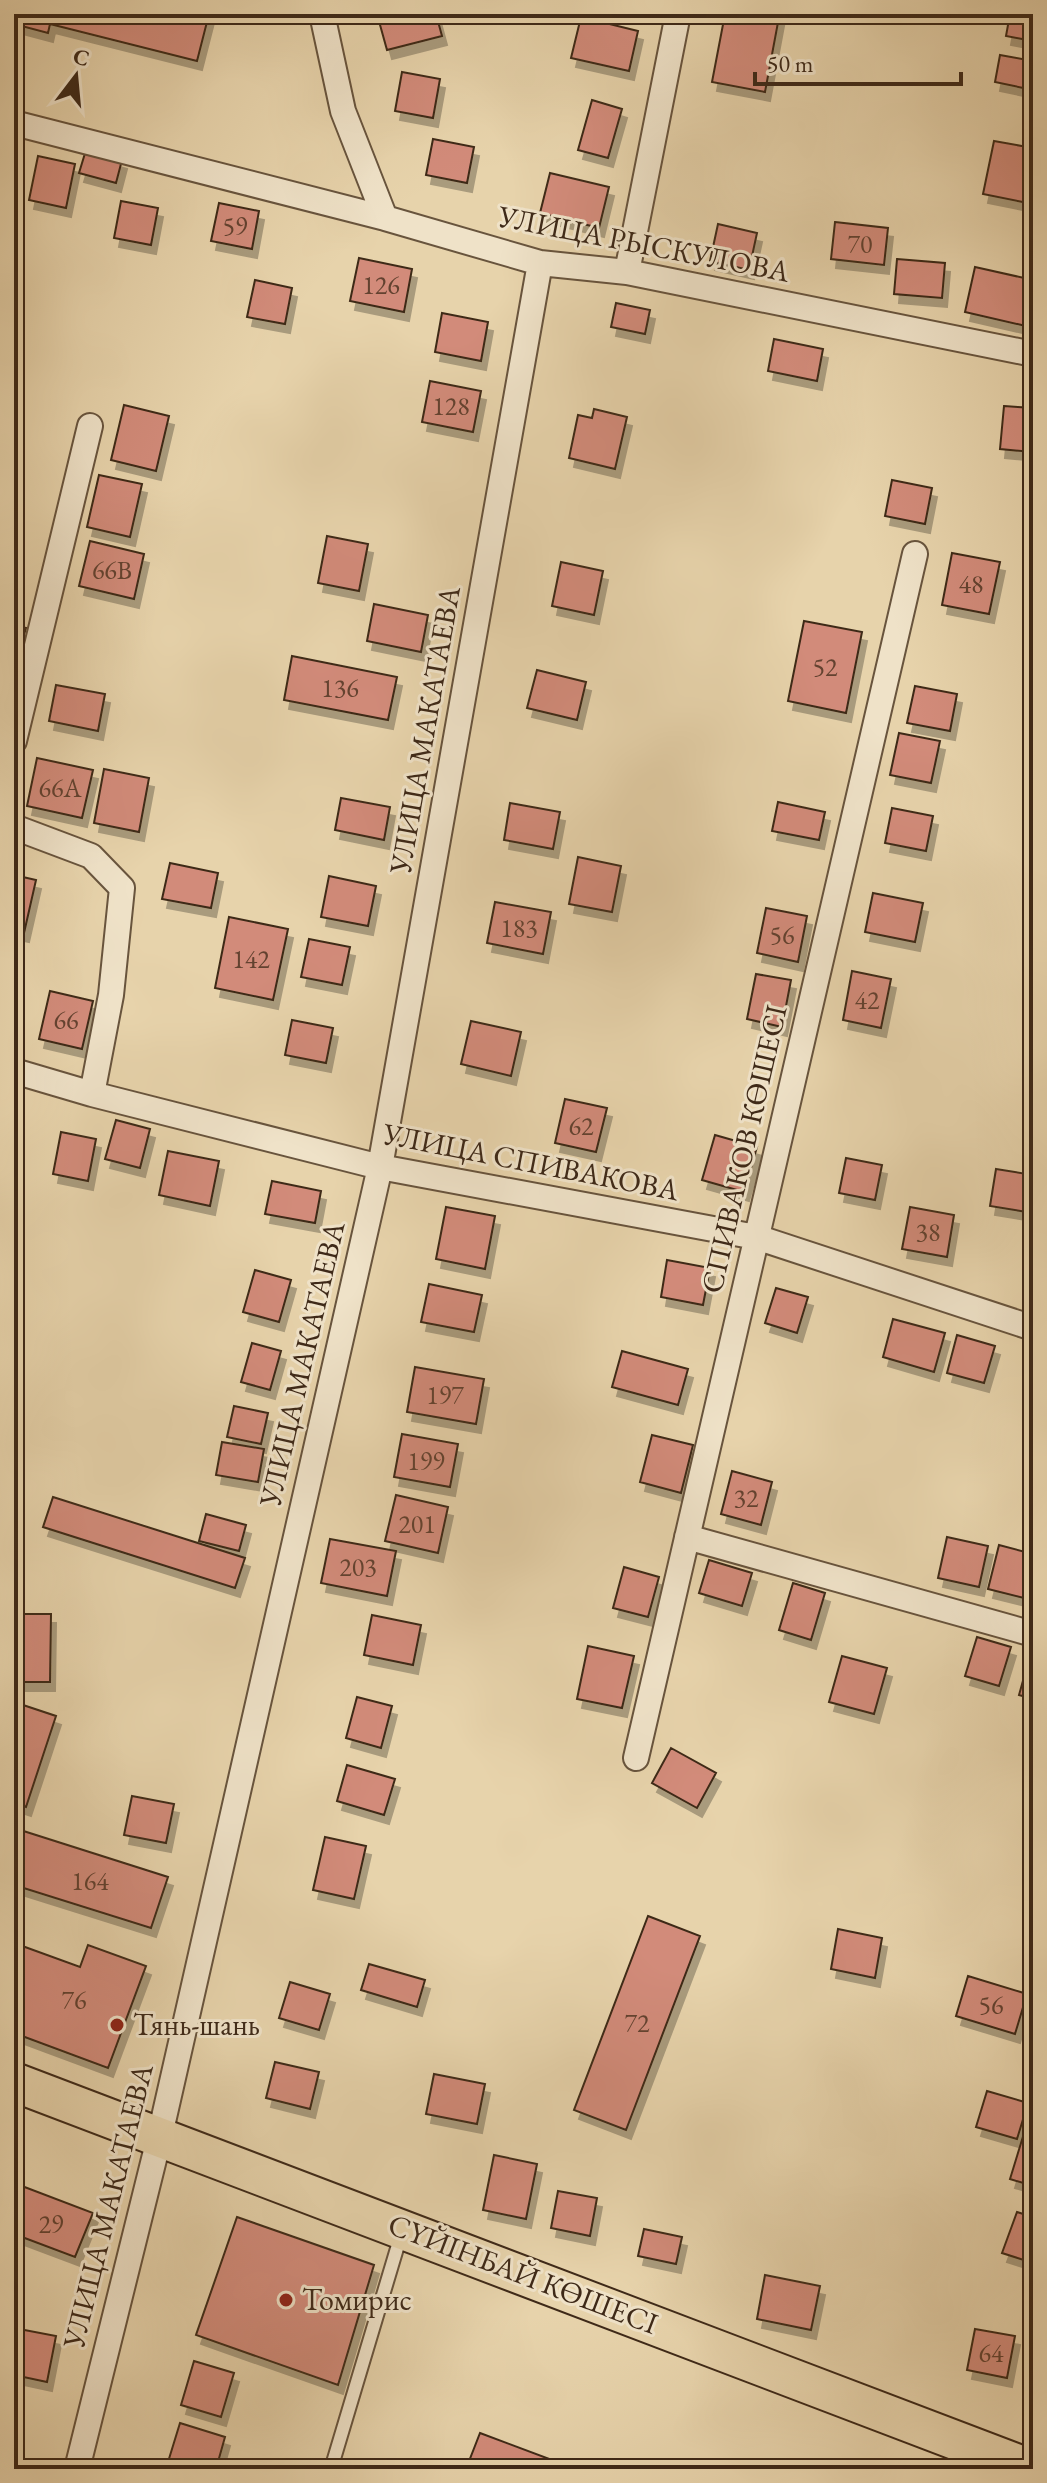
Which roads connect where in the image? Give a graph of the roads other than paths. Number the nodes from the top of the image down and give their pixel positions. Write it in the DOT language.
graph roads {
  1 [pos="322,14"];
  2 [pos="678,14"];
  3 [pos="14,123"];
  4 [pos="385,218"];
  5 [pos="540,263"];
  6 [pos="627,272"];
  7 [pos="1033,354"];
  8 [pos="90,426"];
  9 [pos="915,554"];
  10 [pos="14,741"];
  11 [pos="14,827"];
  12 [pos="14,1071"];
  13 [pos="92,1094"];
  14 [pos="380,1167"];
  15 [pos="756,1237"];
  16 [pos="1033,1328"];
  17 [pos="687,1537"];
  18 [pos="1033,1634"];
  19 [pos="636,1758"];
  20 [pos="14,2082"];
  21 [pos="160,2135"];
  22 [pos="403,2228"];
  23 [pos="77,2469"];
  24 [pos="331,2469"];
  25 [pos="1031,2469"];
  1 -- 4 [label="street"];
  2 -- 6 [label="street"];
  3 -- 4 [label="street, УЛИЦА РЫСКУЛОВА"];
  4 -- 5 [label="street, УЛИЦА РЫСКУЛОВА"];
  5 -- 6 [label="street, УЛИЦА РЫСКУЛОВА"];
  5 -- 14 [label="street, УЛИЦА МАКАТАЕВА"];
  6 -- 7 [label="street, УЛИЦА РЫСКУЛОВА"];
  8 -- 10 [label="street"];
  9 -- 15 [label="street, СПИВАКОВ КӨШЕСІ"];
  11 -- 13 [label="street"];
  12 -- 13 [label="street, УЛИЦА СПИВАКОВА"];
  13 -- 14 [label="street, УЛИЦА СПИВАКОВА"];
  14 -- 15 [label="street, УЛИЦА СПИВАКОВА"];
  14 -- 21 [label="street, УЛИЦА МАКАТАЕВА"];
  15 -- 16 [label="street, УЛИЦА СПИВАКОВА"];
  15 -- 17 [label="street, СПИВАКОВ КӨШЕСІ"];
  17 -- 18 [label="street"];
  17 -- 19 [label="street, СПИВАКОВ КӨШЕСІ"];
  20 -- 21 [label="main road, СҮЙІНБАЙ КӨШЕСІ"];
  21 -- 22 [label="main road, СҮЙІНБАЙ КӨШЕСІ"];
  21 -- 23 [label="street, УЛИЦА МАКАТАЕВА"];
  22 -- 24 [label="lane"];
  22 -- 25 [label="main road, СҮЙІНБАЙ КӨШЕСІ"];
}
